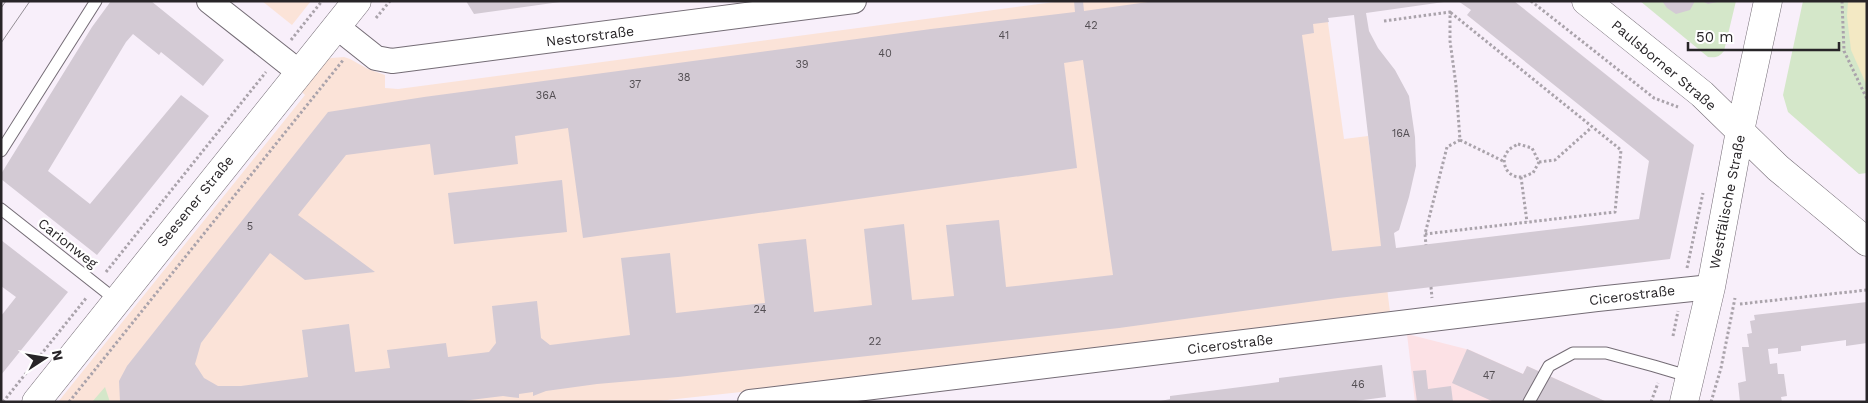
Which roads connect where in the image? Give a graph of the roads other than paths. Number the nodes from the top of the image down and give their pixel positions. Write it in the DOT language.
graph roads {
  1 [pos="96,1"];
  2 [pos="209,1"];
  3 [pos="854,1"];
  4 [pos="1586,1"];
  5 [pos="1768,1"];
  6 [pos="366,10"];
  7 [pos="336,26"];
  8 [pos="299,72"];
  9 [pos="1740,131"];
  10 [pos="1,151"];
  11 [pos="1,209"];
  12 [pos="1867,218"];
  13 [pos="1867,242"];
  14 [pos="1710,287"];
  15 [pos="106,292"];
  16 [pos="1688,390"];
  17 [pos="36,402"];
  18 [pos="750,402"];
  19 [pos="1529,402"];
  1 -- 10 [label="lane"];
  2 -- 8 [label="street"];
  3 -- 7 [label="street, Nestorstraße"];
  4 -- 9 [label="street, Paulsborner Straße"];
  5 -- 9 [label="street, Westfälische Straße"];
  6 -- 7 [label="street, Seesener Straße"];
  7 -- 8 [label="street, Seesener Straße"];
  8 -- 15 [label="street, Seesener Straße"];
  9 -- 12 [label="street, Paulsborner Straße"];
  9 -- 13 [label="street, Paulsborner Straße"];
  9 -- 14 [label="street, Westfälische Straße"];
  11 -- 15 [label="lane, Carionweg"];
  14 -- 16 [label="street, Westfälische Straße"];
  14 -- 18 [label="street, Cicerostraße"];
  15 -- 17 [label="street, Seesener Straße"];
  16 -- 19 [label="lane"];
}
